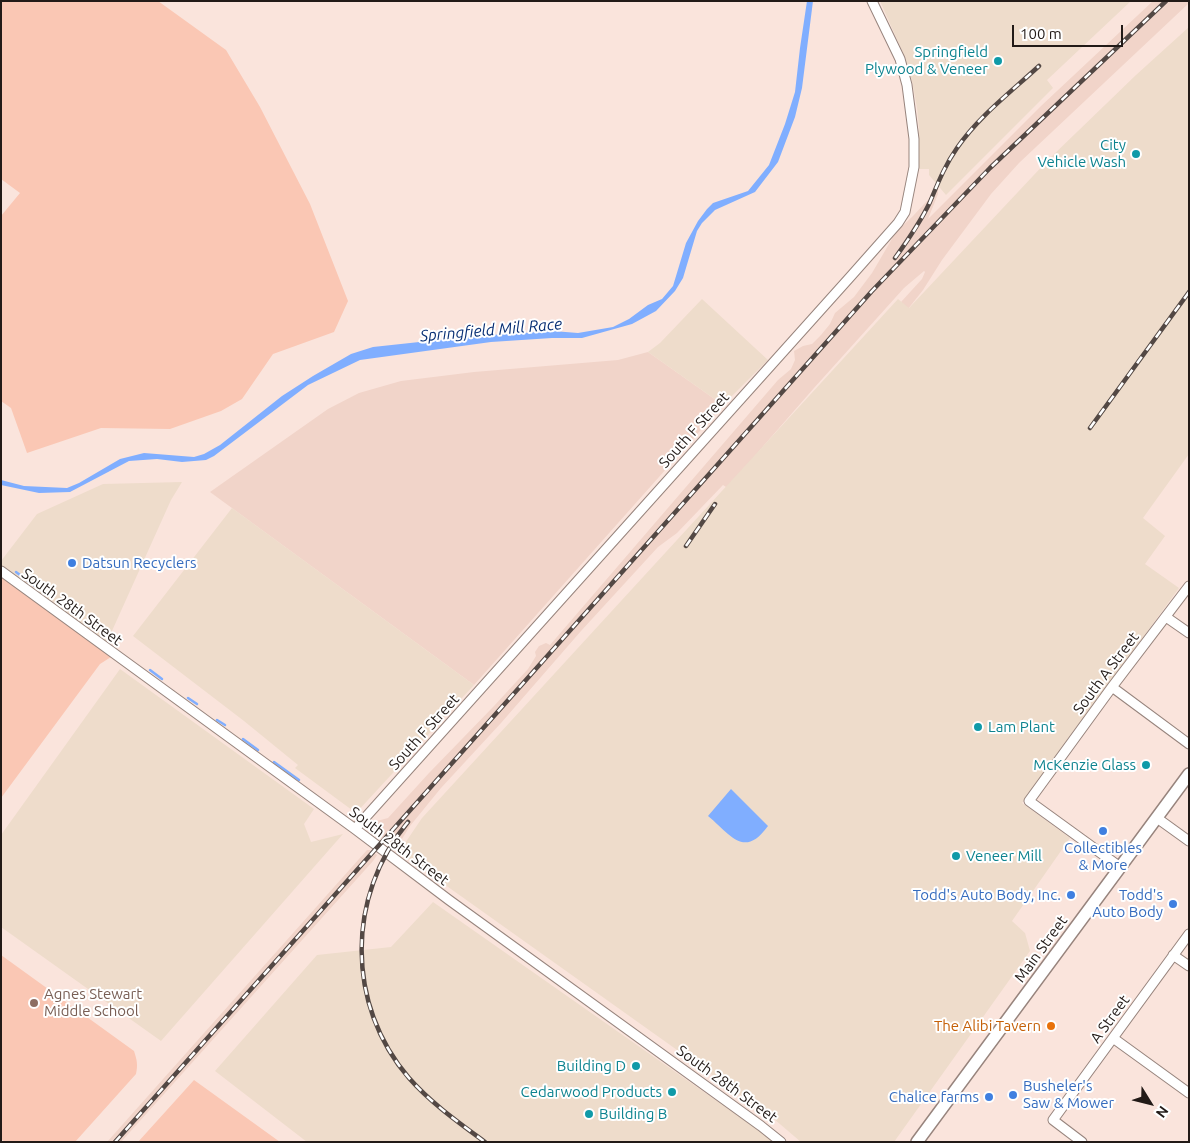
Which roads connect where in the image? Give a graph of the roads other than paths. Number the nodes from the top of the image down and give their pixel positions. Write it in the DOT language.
graph roads {
  1 [pos="872,1"];
  2 [pos="1,571"];
  3 [pos="1189,586"];
  4 [pos="1166,617"];
  5 [pos="1189,633"];
  6 [pos="1112,687"];
  7 [pos="1189,744"];
  8 [pos="1189,774"];
  9 [pos="1157,818"];
  10 [pos="355,829"];
  11 [pos="1189,841"];
  12 [pos="1120,867"];
  13 [pos="1189,934"];
  14 [pos="1173,955"];
  15 [pos="1189,966"];
  16 [pos="1113,1038"];
  17 [pos="1189,1093"];
  18 [pos="781,1142"];
  19 [pos="917,1142"];
  20 [pos="1082,1142"];
  1 -- 10 [label="street, South F Street"];
  2 -- 10 [label="street, South 28th Street"];
  3 -- 4 [label="street, South A Street"];
  4 -- 5 [label="street"];
  4 -- 6 [label="street, South A Street"];
  6 -- 7 [label="street"];
  6 -- 12 [label="street, South A Street"];
  8 -- 9 [label="main road, Main Street"];
  9 -- 11 [label="street"];
  9 -- 12 [label="main road, Main Street"];
  10 -- 18 [label="street, South 28th Street"];
  12 -- 19 [label="main road, Main Street"];
  13 -- 14 [label="street, A Street"];
  14 -- 15 [label="street"];
  14 -- 16 [label="street, A Street"];
  16 -- 17 [label="street"];
  16 -- 20 [label="street, A Street"];
}
